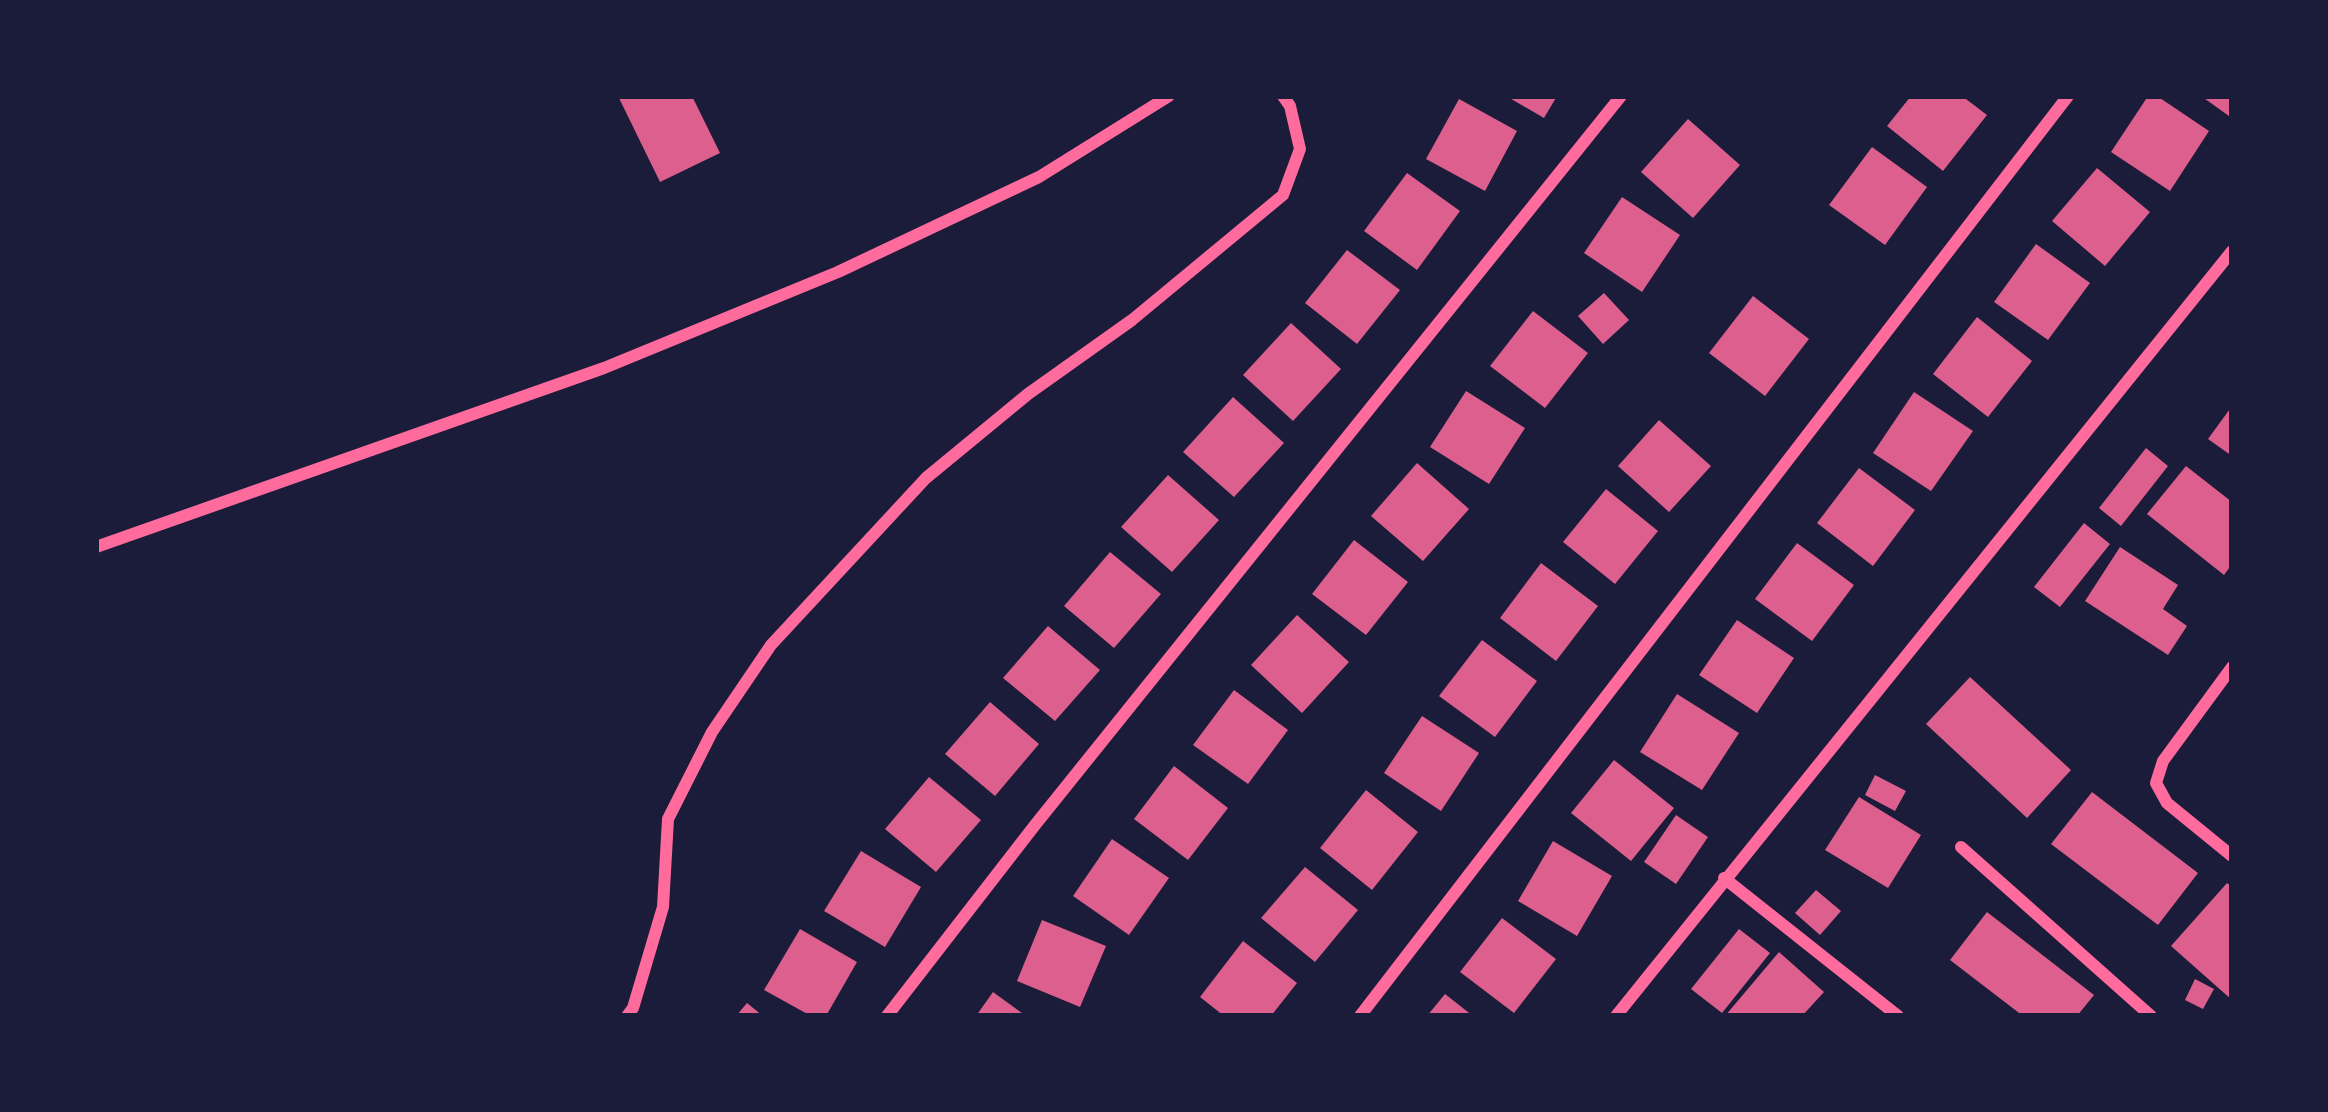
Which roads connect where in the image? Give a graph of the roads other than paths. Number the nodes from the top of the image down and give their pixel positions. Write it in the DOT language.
graph roads {
  1 [pos="1169,96"];
  2 [pos="1283,96"];
  3 [pos="1621,96"];
  4 [pos="2068,96"];
  5 [pos="2232,251"];
  6 [pos="96,547"];
  7 [pos="2232,667"];
  8 [pos="1961,847"];
  9 [pos="2232,856"];
  10 [pos="1724,878"];
  11 [pos="1877,1001"];
  12 [pos="627,1016"];
  13 [pos="887,1016"];
  14 [pos="1360,1016"];
  15 [pos="1616,1016"];
  16 [pos="1866,1016"];
  17 [pos="1898,1016"];
  18 [pos="2151,1016"];
  1 -- 6 [label="street"];
  2 -- 12 [label="street"];
  3 -- 13 [label="street"];
  4 -- 14 [label="street"];
  5 -- 10 [label="street"];
  7 -- 9 [label="street"];
  8 -- 18 [label="street"];
  10 -- 11 [label="street"];
  10 -- 15 [label="street"];
  11 -- 16 [label="street"];
  11 -- 17 [label="street"];
}
